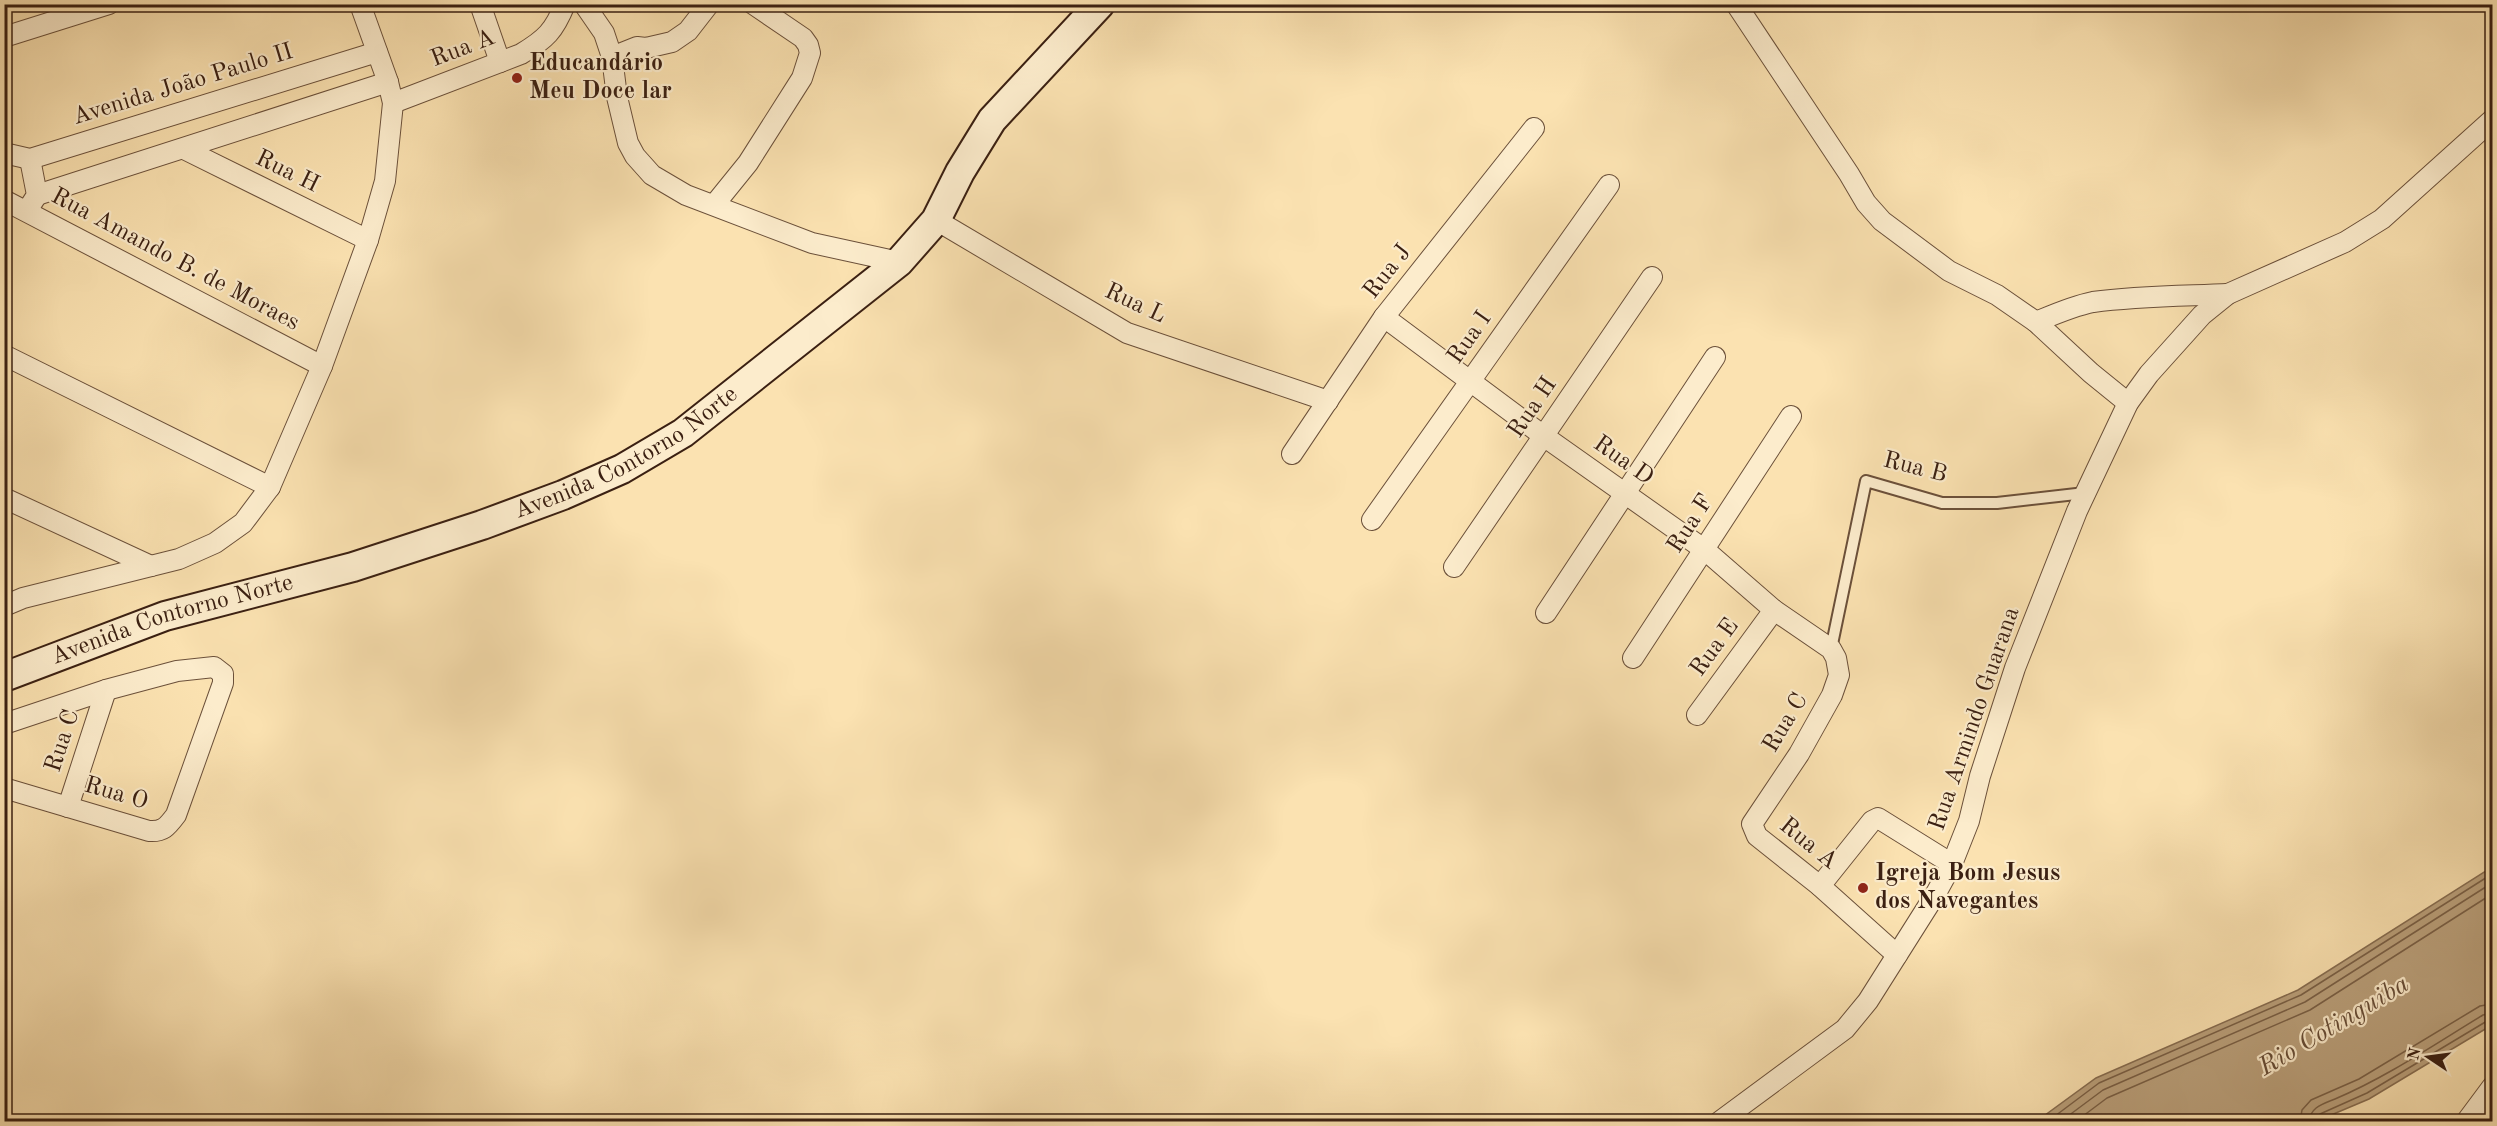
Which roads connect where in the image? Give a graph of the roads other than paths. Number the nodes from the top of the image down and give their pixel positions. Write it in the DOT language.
graph roads {
  1 [pos="109,4"];
  2 [pos="360,4"];
  3 [pos="480,4"];
  4 [pos="565,4"];
  5 [pos="584,4"];
  6 [pos="709,4"];
  7 [pos="753,4"];
  8 [pos="1100,4"];
  9 [pos="1736,4"];
  10 [pos="4,38"];
  11 [pos="377,52"];
  12 [pos="612,57"];
  13 [pos="500,62"];
  14 [pos="388,82"];
  15 [pos="393,103"];
  16 [pos="2493,120"];
  17 [pos="1534,128"];
  18 [pos="184,149"];
  19 [pos="4,153"];
  20 [pos="30,159"];
  21 [pos="1609,185"];
  22 [pos="4,200"];
  23 [pos="32,203"];
  24 [pos="714,206"];
  25 [pos="936,220"];
  26 [pos="368,240"];
  27 [pos="899,262"];
  28 [pos="1652,277"];
  29 [pos="2228,294"];
  30 [pos="1384,317"];
  31 [pos="2036,322"];
  32 [pos="4,355"];
  33 [pos="1715,357"];
  34 [pos="322,366"];
  35 [pos="1471,382"];
  36 [pos="1328,401"];
  37 [pos="2128,403"];
  38 [pos="1791,416"];
  39 [pos="1545,437"];
  40 [pos="1292,454"];
  41 [pos="270,488"];
  42 [pos="2085,493"];
  43 [pos="1626,494"];
  44 [pos="4,498"];
  45 [pos="1372,520"];
  46 [pos="1705,550"];
  47 [pos="151,566"];
  48 [pos="1454,567"];
  49 [pos="4,606"];
  50 [pos="1774,610"];
  51 [pos="1546,612"];
  52 [pos="1831,649"];
  53 [pos="1633,658"];
  54 [pos="4,677"];
  55 [pos="106,690"];
  56 [pos="1697,715"];
  57 [pos="4,724"];
  58 [pos="4,788"];
  59 [pos="68,807"];
  60 [pos="1755,816"];
  61 [pos="1952,864"];
  62 [pos="1820,886"];
  63 [pos="1897,954"];
  64 [pos="2493,1087"];
  65 [pos="1719,1122"];
  66 [pos="2466,1122"];
  1 -- 10 [label="street"];
  2 -- 11 [label="street"];
  3 -- 13 [label="street"];
  4 -- 13 [label="street, Rua A"];
  5 -- 12 [label="street"];
  6 -- 12 [label="street"];
  7 -- 24 [label="street"];
  8 -- 25 [label="street, Avenida Contorno Norte"];
  9 -- 31 [label="street"];
  11 -- 14 [label="street"];
  11 -- 20 [label="street, Avenida João Paulo II"];
  12 -- 24 [label="street"];
  13 -- 15 [label="street, Rua A"];
  14 -- 15 [label="street"];
  14 -- 18 [label="street"];
  15 -- 26 [label="street"];
  16 -- 29 [label="street"];
  17 -- 30 [label="street, Rua J"];
  18 -- 23 [label="street"];
  18 -- 26 [label="street, Rua H"];
  19 -- 20 [label="street"];
  20 -- 23 [label="street"];
  21 -- 35 [label="street, Rua I"];
  22 -- 23 [label="street, Rua Amando B. de Moraes"];
  23 -- 34 [label="street, Rua Amando B. de Moraes"];
  24 -- 27 [label="street"];
  25 -- 27 [label="street, Avenida Contorno Norte"];
  25 -- 36 [label="street, Rua L"];
  26 -- 34 [label="street"];
  27 -- 54 [label="street, Avenida Contorno Norte"];
  28 -- 39 [label="street, Rua H"];
  29 -- 31 [label="street"];
  29 -- 37 [label="street, Rua Armindo Guarana"];
  30 -- 35 [label="street, Rua D"];
  30 -- 36 [label="street, Rua J"];
  31 -- 37 [label="street"];
  32 -- 41 [label="street"];
  33 -- 43 [label="street"];
  34 -- 41 [label="street"];
  35 -- 39 [label="street, Rua D"];
  35 -- 45 [label="street, Rua I"];
  36 -- 40 [label="street, Rua J"];
  37 -- 42 [label="street, Rua Armindo Guarana"];
  38 -- 46 [label="street, Rua F"];
  39 -- 43 [label="street, Rua D"];
  39 -- 48 [label="street, Rua H"];
  41 -- 47 [label="street"];
  42 -- 52 [label="lane, Rua B"];
  42 -- 61 [label="street, Rua Armindo Guarana"];
  43 -- 46 [label="street, Rua D"];
  43 -- 51 [label="street"];
  44 -- 47 [label="street"];
  46 -- 50 [label="street, Rua D"];
  46 -- 53 [label="street, Rua F"];
  47 -- 49 [label="street"];
  50 -- 52 [label="street, Rua D"];
  50 -- 56 [label="street, Rua E"];
  52 -- 60 [label="street, Rua C"];
  55 -- 57 [label="street"];
  55 -- 59 [label="street, Rua C"];
  55 -- 59 [label="street, Rua O"];
  58 -- 59 [label="street, Rua O"];
  60 -- 62 [label="street, Rua A"];
  61 -- 62 [label="street"];
  61 -- 63 [label="street, Rua Armindo Guarana"];
  62 -- 63 [label="street, Rua A"];
  63 -- 65 [label="street, Rua Armindo Guarana"];
  64 -- 66 [label="street"];
}
